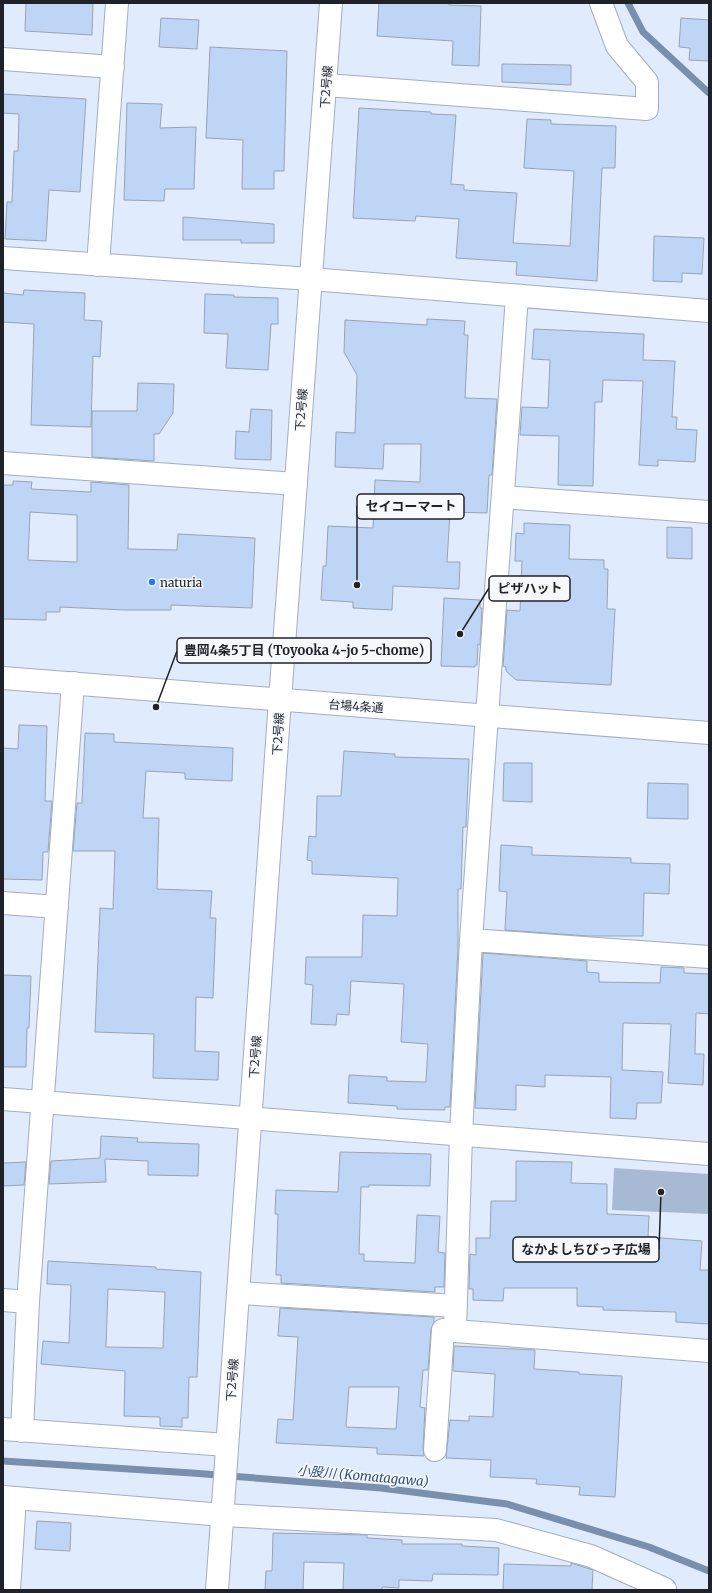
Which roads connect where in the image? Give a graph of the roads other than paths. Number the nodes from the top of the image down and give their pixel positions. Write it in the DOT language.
graph roads {
  1 [pos="117,3"];
  2 [pos="332,3"];
  3 [pos="602,3"];
  4 [pos="3,59"];
  5 [pos="113,67"];
  6 [pos="326,85"];
  7 [pos="3,258"];
  8 [pos="98,265"];
  9 [pos="311,279"];
  10 [pos="517,296"];
  11 [pos="709,311"];
  12 [pos="3,463"];
  13 [pos="296,484"];
  14 [pos="503,497"];
  15 [pos="709,512"];
  16 [pos="3,678"];
  17 [pos="73,683"];
  18 [pos="280,700"];
  19 [pos="488,715"];
  20 [pos="709,733"];
  21 [pos="3,903"];
  22 [pos="57,907"];
  23 [pos="471,940"];
  24 [pos="709,957"];
  25 [pos="3,1099"];
  26 [pos="42,1102"];
  27 [pos="250,1119"];
  28 [pos="462,1135"];
  29 [pos="709,1154"];
  30 [pos="238,1293"];
  31 [pos="3,1300"];
  32 [pos="28,1302"];
  33 [pos="456,1306"];
  34 [pos="455,1331"];
  35 [pos="709,1351"];
  36 [pos="13,1430"];
  37 [pos="435,1450"];
  38 [pos="227,1455"];
  39 [pos="9,1497"];
  40 [pos="223,1506"];
  41 [pos="665,1589"];
  42 [pos="9,1590"];
  43 [pos="217,1590"];
  1 -- 5 [label="street"];
  2 -- 6 [label="street, 下2号線"];
  3 -- 6 [label="street"];
  4 -- 5 [label="street"];
  5 -- 8 [label="street"];
  6 -- 9 [label="street, 下2号線"];
  7 -- 8 [label="street"];
  8 -- 9 [label="street"];
  9 -- 10 [label="street"];
  9 -- 13 [label="street, 下2号線"];
  10 -- 11 [label="street"];
  10 -- 14 [label="street"];
  12 -- 13 [label="street"];
  13 -- 18 [label="street, 下2号線"];
  14 -- 15 [label="street"];
  14 -- 19 [label="street"];
  16 -- 17 [label="street, 台場4条通"];
  17 -- 18 [label="street, 台場4条通"];
  17 -- 22 [label="street"];
  18 -- 19 [label="street, 台場4条通"];
  18 -- 27 [label="street, 下2号線"];
  19 -- 20 [label="street, 台場4条通"];
  19 -- 23 [label="street"];
  21 -- 22 [label="street"];
  22 -- 26 [label="street"];
  23 -- 24 [label="street"];
  23 -- 28 [label="street"];
  25 -- 26 [label="street"];
  26 -- 27 [label="street"];
  26 -- 32 [label="street"];
  27 -- 28 [label="street"];
  27 -- 30 [label="street, 下2号線"];
  28 -- 29 [label="street"];
  28 -- 33 [label="street"];
  30 -- 33 [label="street"];
  30 -- 38 [label="street, 下2号線"];
  31 -- 32 [label="street"];
  32 -- 36 [label="street"];
  33 -- 34 [label="street"];
  34 -- 35 [label="street"];
  34 -- 37 [label="street"];
  36 -- 38 [label="street"];
  38 -- 40 [label="street, 下2号線"];
  39 -- 40 [label="street"];
  39 -- 42 [label="street"];
  40 -- 41 [label="street"];
  40 -- 43 [label="street"];
}
